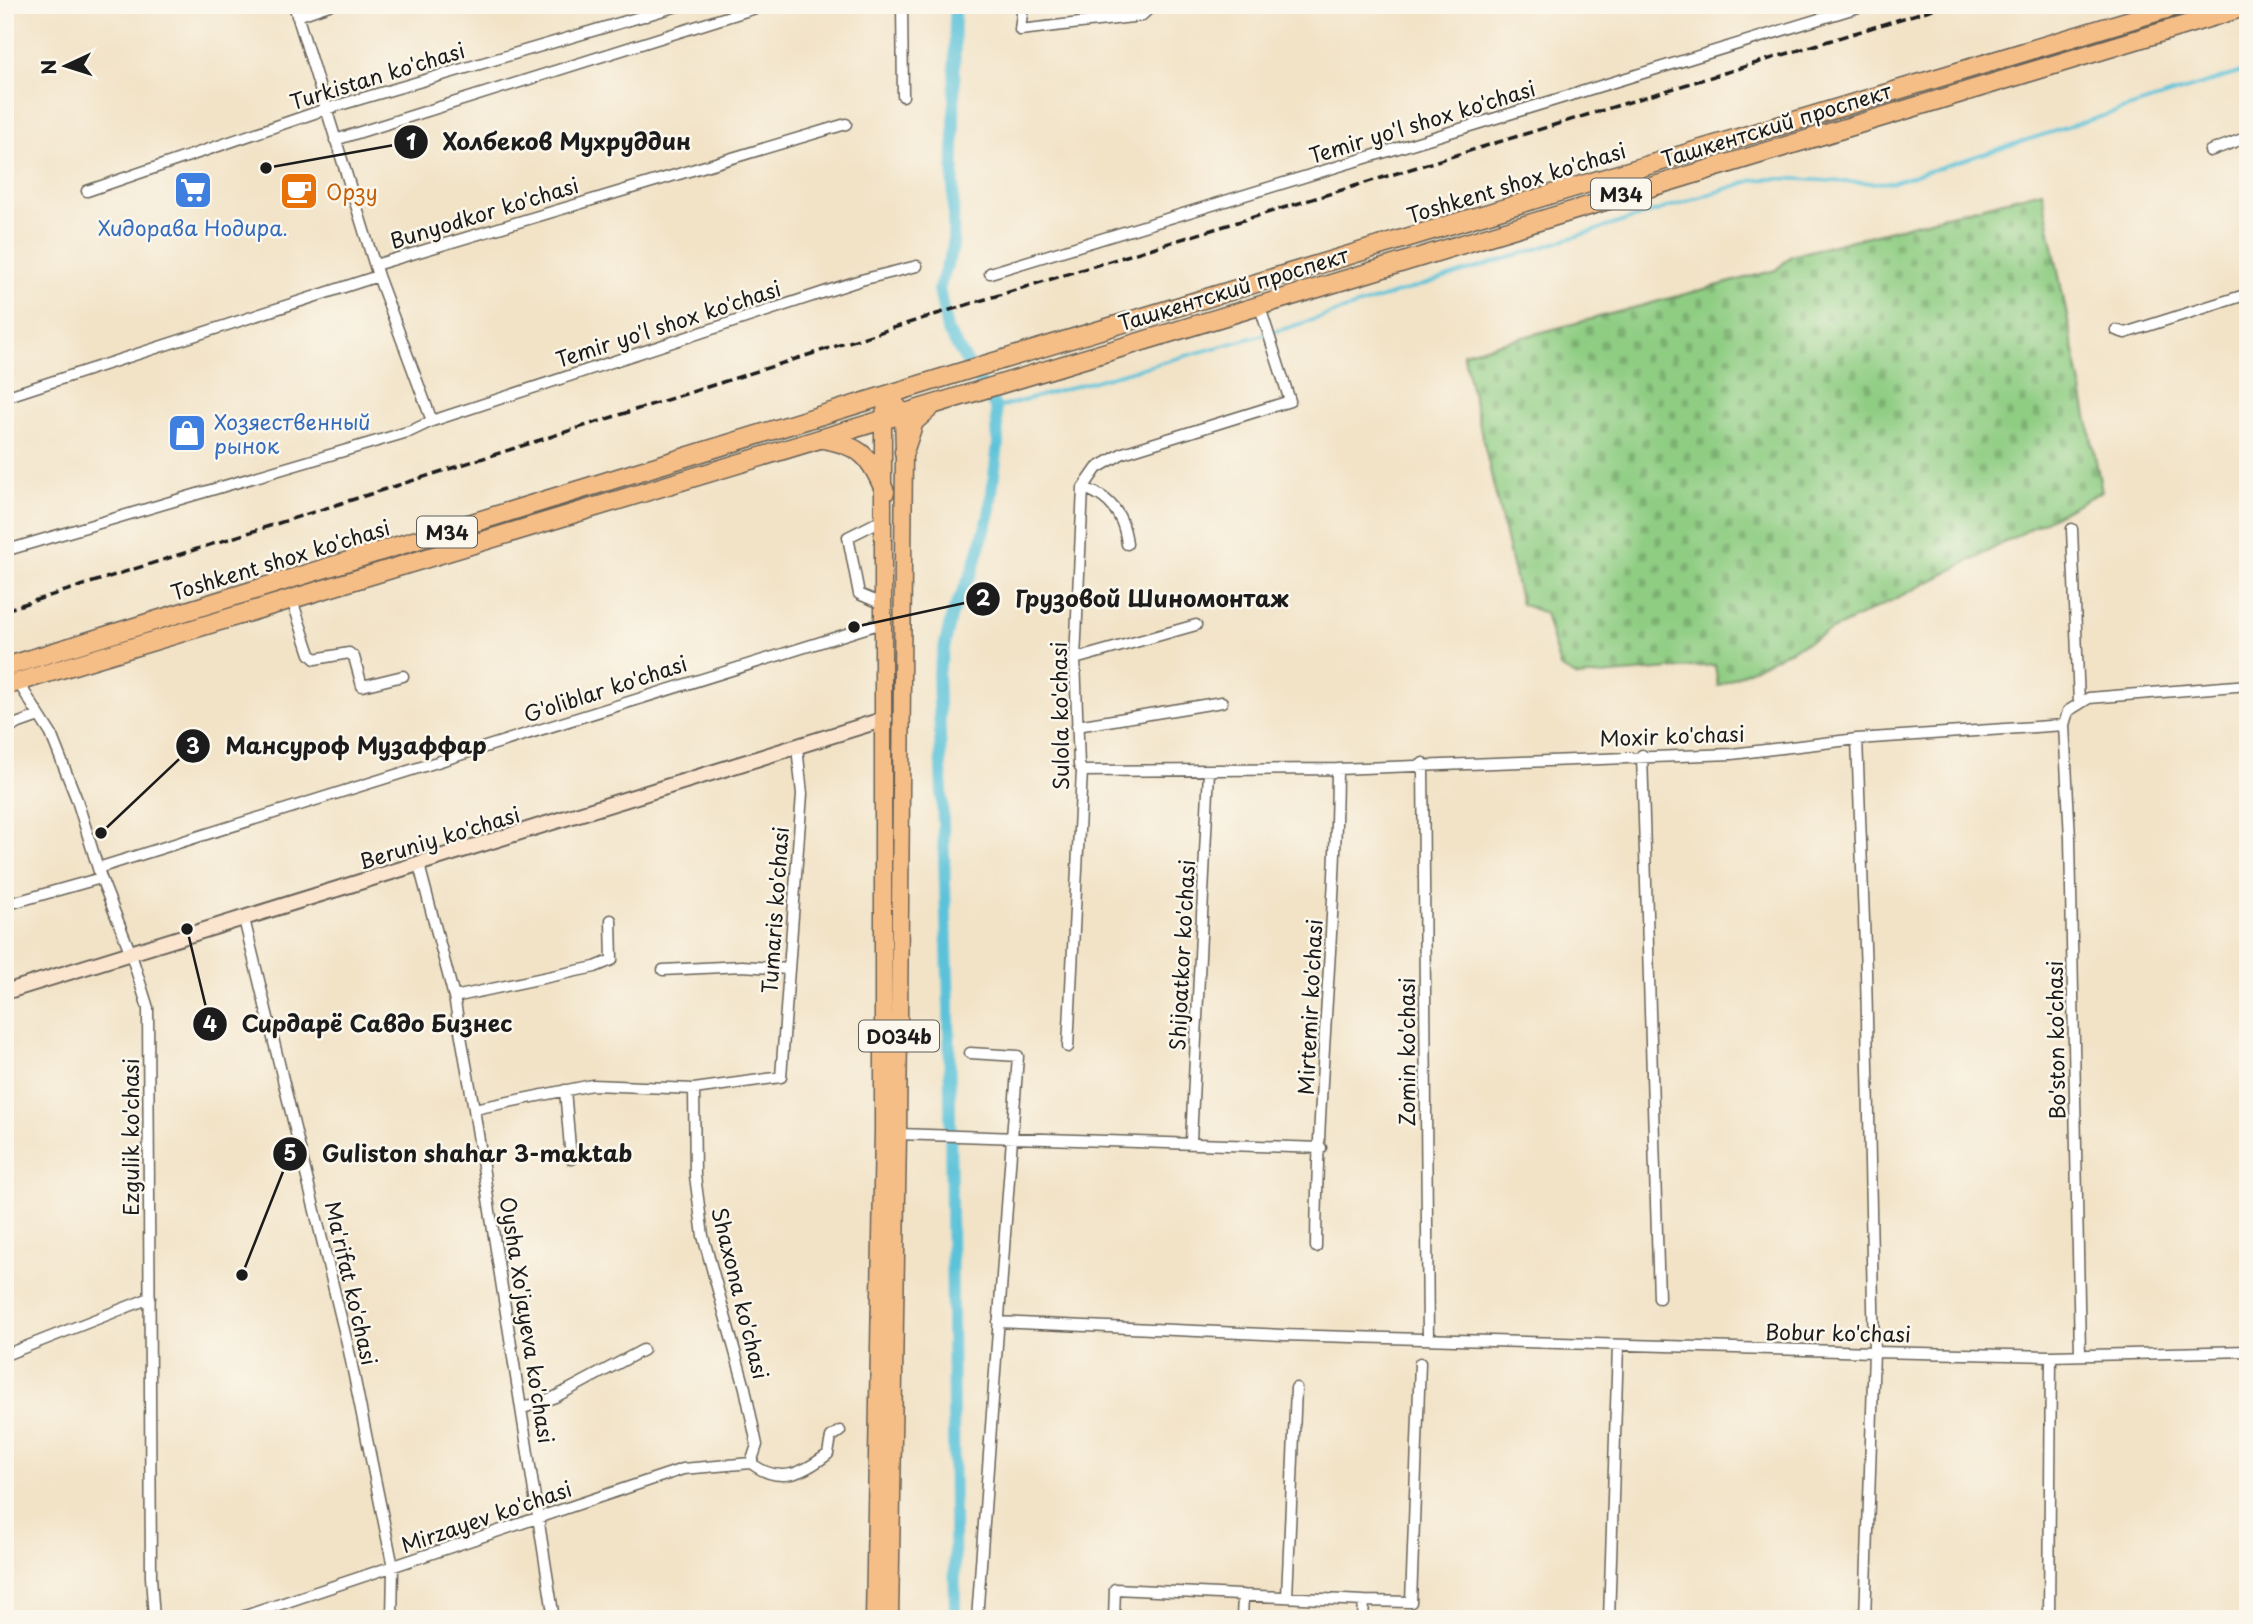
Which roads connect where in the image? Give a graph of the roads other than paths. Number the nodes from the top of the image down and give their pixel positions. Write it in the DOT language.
graph roads {
  1 [pos="329,5"];
  2 [pos="681,5"];
  3 [pos="765,5"];
  4 [pos="902,5"];
  5 [pos="1023,5"];
  6 [pos="1163,5"];
  7 [pos="1865,5"];
  8 [pos="2180,5"];
  9 [pos="2248,6"];
  10 [pos="295,10"];
  11 [pos="644,10"];
  12 [pos="903,96"];
  13 [pos="326,109"];
  14 [pos="846,124"];
  15 [pos="2248,137"];
  16 [pos="335,140"];
  17 [pos="2210,151"];
  18 [pos="87,191"];
  19 [pos="375,265"];
  20 [pos="917,266"];
  21 [pos="990,273"];
  22 [pos="378,276"];
  23 [pos="2248,294"];
  24 [pos="1259,304"];
  25 [pos="2116,330"];
  26 [pos="889,395"];
  27 [pos="5,397"];
  28 [pos="938,402"];
  29 [pos="903,412"];
  30 [pos="883,419"];
  31 [pos="812,420"];
  32 [pos="432,421"];
  33 [pos="820,438"];
  34 [pos="904,452"];
  35 [pos="1083,488"];
  36 [pos="885,492"];
  37 [pos="885,518"];
  38 [pos="2072,529"];
  39 [pos="1127,544"];
  40 [pos="11,549"];
  41 [pos="292,600"];
  42 [pos="885,613"];
  43 [pos="1196,625"];
  44 [pos="1075,659"];
  45 [pos="5,667"];
  46 [pos="403,676"];
  47 [pos="12,684"];
  48 [pos="2248,685"];
  49 [pos="1223,702"];
  50 [pos="2079,704"];
  51 [pos="38,716"];
  52 [pos="885,719"];
  53 [pos="2064,724"];
  54 [pos="1077,726"];
  55 [pos="5,728"];
  56 [pos="1857,739"];
  57 [pos="797,747"];
  58 [pos="1642,755"];
  59 [pos="1423,764"];
  60 [pos="1337,769"];
  61 [pos="1082,771"];
  62 [pos="1209,771"];
  63 [pos="419,865"];
  64 [pos="99,873"];
  65 [pos="5,905"];
  66 [pos="244,919"];
  67 [pos="611,920"];
  68 [pos="131,954"];
  69 [pos="789,969"];
  70 [pos="663,970"];
  71 [pos="5,992"];
  72 [pos="454,997"];
  73 [pos="1068,1047"];
  74 [pos="970,1053"];
  75 [pos="694,1089"];
  76 [pos="565,1090"];
  77 [pos="474,1109"];
  78 [pos="898,1134"];
  79 [pos="1012,1136"];
  80 [pos="1191,1142"];
  81 [pos="1321,1148"];
  82 [pos="571,1159"];
  83 [pos="1316,1247"];
  84 [pos="150,1298"];
  85 [pos="1659,1298"];
  86 [pos="998,1322"];
  87 [pos="1428,1339"];
  88 [pos="1618,1346"];
  89 [pos="643,1350"];
  90 [pos="2248,1351"];
  91 [pos="1874,1352"];
  92 [pos="5,1354"];
  93 [pos="2080,1354"];
  94 [pos="2051,1356"];
  95 [pos="1420,1363"];
  96 [pos="1296,1388"];
  97 [pos="523,1408"];
  98 [pos="841,1431"];
  99 [pos="751,1462"];
  100 [pos="540,1518"];
  101 [pos="393,1567"];
  102 [pos="1243,1595"];
  103 [pos="1287,1597"];
  104 [pos="1364,1601"];
  105 [pos="5,1605"];
  106 [pos="6,1619"];
  107 [pos="155,1619"];
  108 [pos="236,1619"];
  109 [pos="391,1619"];
  110 [pos="554,1619"];
  111 [pos="874,1619"];
  112 [pos="890,1619"];
  113 [pos="977,1619"];
  114 [pos="1114,1619"];
  115 [pos="1242,1619"];
  116 [pos="1363,1619"];
  117 [pos="1609,1619"];
  118 [pos="1865,1619"];
  119 [pos="2049,1619"];
  1 -- 10 [label="street"];
  2 -- 11 [label="street, Turkistan ko'chasi"];
  3 -- 16 [label="street"];
  4 -- 12 [label="street"];
  5 -- 6 [label="street"];
  7 -- 21 [label="street, Temir yo'l shox ko'chasi"];
  8 -- 26 [label="highway, Toshkent shox ko'chasi / M34"];
  9 -- 24 [label="highway, Ташкентский проспект / M34"];
  10 -- 13 [label="street"];
  11 -- 13 [label="street, Turkistan ko'chasi"];
  13 -- 16 [label="street"];
  13 -- 18 [label="street, Turkistan ko'chasi"];
  14 -- 19 [label="street, Bunyodkor ko'chasi"];
  15 -- 17 [label="street"];
  16 -- 19 [label="street"];
  19 -- 22 [label="street"];
  20 -- 32 [label="street, Temir yo'l shox ko'chasi"];
  22 -- 27 [label="street, Bunyodkor ko'chasi"];
  22 -- 32 [label="street"];
  23 -- 25 [label="street"];
  24 -- 28 [label="highway, Ташкентский проспект / M34"];
  24 -- 35 [label="street"];
  26 -- 29 [label="main road"];
  26 -- 30 [label="main road, D034b"];
  26 -- 31 [label="highway, Toshkent shox ko'chasi / M34"];
  28 -- 29 [label="highway, M34"];
  28 -- 34 [label="highway"];
  29 -- 30 [label="highway, M34"];
  29 -- 34 [label="main road, D034b"];
  30 -- 33 [label="highway, M34"];
  30 -- 36 [label="main road, D034b"];
  31 -- 33 [label="highway"];
  31 -- 45 [label="highway, Toshkent shox ko'chasi / M34"];
  32 -- 40 [label="street, Temir yo'l shox ko'chasi"];
  33 -- 36 [label="highway"];
  33 -- 41 [label="highway, Toshkent shox ko'chasi / M34"];
  34 -- 78 [label="main road, D034b"];
  35 -- 39 [label="street"];
  35 -- 44 [label="street, Sulola ko'chasi"];
  36 -- 37 [label="main road, D034b"];
  37 -- 42 [label="main road, D034b"];
  37 -- 42 [label="street"];
  38 -- 50 [label="street"];
  41 -- 46 [label="street"];
  41 -- 47 [label="highway, Toshkent shox ko'chasi / M34"];
  42 -- 52 [label="main road, D034b"];
  42 -- 64 [label="street, G'oliblar ko'chasi"];
  43 -- 44 [label="street"];
  44 -- 54 [label="street, Sulola ko'chasi"];
  47 -- 51 [label="street, Ezgulik ko'chasi"];
  48 -- 50 [label="street"];
  49 -- 54 [label="street"];
  50 -- 53 [label="street"];
  51 -- 55 [label="street"];
  51 -- 64 [label="street, Ezgulik ko'chasi"];
  52 -- 57 [label="street, Beruniy ko'chasi"];
  52 -- 111 [label="main road, D034b"];
  53 -- 56 [label="street, Moxir ko'chasi"];
  53 -- 93 [label="street, Bo'ston ko'chasi"];
  54 -- 61 [label="street, Sulola ko'chasi"];
  56 -- 58 [label="street, Moxir ko'chasi"];
  56 -- 91 [label="street"];
  57 -- 63 [label="street, Beruniy ko'chasi"];
  57 -- 69 [label="street, Tumaris ko'chasi"];
  58 -- 59 [label="street, Moxir ko'chasi"];
  58 -- 85 [label="street"];
  59 -- 60 [label="street, Moxir ko'chasi"];
  59 -- 87 [label="street, Zomin ko'chasi"];
  60 -- 62 [label="street, Moxir ko'chasi"];
  60 -- 81 [label="street, Mirtemir ko'chasi"];
  61 -- 62 [label="street, Moxir ko'chasi"];
  61 -- 73 [label="street, Sulola ko'chasi"];
  62 -- 80 [label="street, Shijoatkor ko'chasi"];
  63 -- 66 [label="street, Beruniy ko'chasi"];
  63 -- 72 [label="street, Oysha Xo'jayeva ko'chasi"];
  64 -- 65 [label="street, G'oliblar ko'chasi"];
  64 -- 68 [label="street, Ezgulik ko'chasi"];
  66 -- 68 [label="street, Beruniy ko'chasi"];
  66 -- 101 [label="street, Ma'rifat ko'chasi"];
  67 -- 72 [label="street"];
  68 -- 71 [label="street, Beruniy ko'chasi"];
  68 -- 84 [label="street, Ezgulik ko'chasi"];
  69 -- 70 [label="street"];
  69 -- 75 [label="street, Tumaris ko'chasi"];
  72 -- 77 [label="street, Oysha Xo'jayeva ko'chasi"];
  74 -- 79 [label="street"];
  75 -- 76 [label="street"];
  75 -- 99 [label="street, Shaxona ko'chasi"];
  76 -- 77 [label="street"];
  76 -- 82 [label="street"];
  77 -- 97 [label="street, Oysha Xo'jayeva ko'chasi"];
  78 -- 79 [label="street"];
  78 -- 112 [label="main road, D034b"];
  79 -- 80 [label="street"];
  79 -- 86 [label="street"];
  80 -- 81 [label="street"];
  81 -- 83 [label="street, Mirtemir ko'chasi"];
  84 -- 92 [label="street"];
  84 -- 107 [label="street, Ezgulik ko'chasi"];
  86 -- 87 [label="street, Bobur ko'chasi"];
  86 -- 113 [label="street"];
  87 -- 88 [label="street, Bobur ko'chasi"];
  88 -- 91 [label="street, Bobur ko'chasi"];
  88 -- 117 [label="street"];
  89 -- 97 [label="street"];
  90 -- 93 [label="street, Bobur ko'chasi"];
  91 -- 94 [label="street, Bobur ko'chasi"];
  91 -- 118 [label="street"];
  93 -- 94 [label="street, Bobur ko'chasi"];
  94 -- 119 [label="street"];
  95 -- 104 [label="street"];
  96 -- 103 [label="street"];
  97 -- 100 [label="street, Oysha Xo'jayeva ko'chasi"];
  98 -- 99 [label="street"];
  99 -- 100 [label="street, Mirzayev ko'chasi"];
  100 -- 101 [label="street, Mirzayev ko'chasi"];
  100 -- 110 [label="street, Oysha Xo'jayeva ko'chasi"];
  101 -- 108 [label="street, Mirzayev ko'chasi"];
  101 -- 109 [label="street, Ma'rifat ko'chasi"];
  102 -- 103 [label="street"];
  102 -- 114 [label="street"];
  102 -- 115 [label="street"];
  103 -- 104 [label="street"];
  104 -- 116 [label="street"];
  105 -- 106 [label="street"];
}
